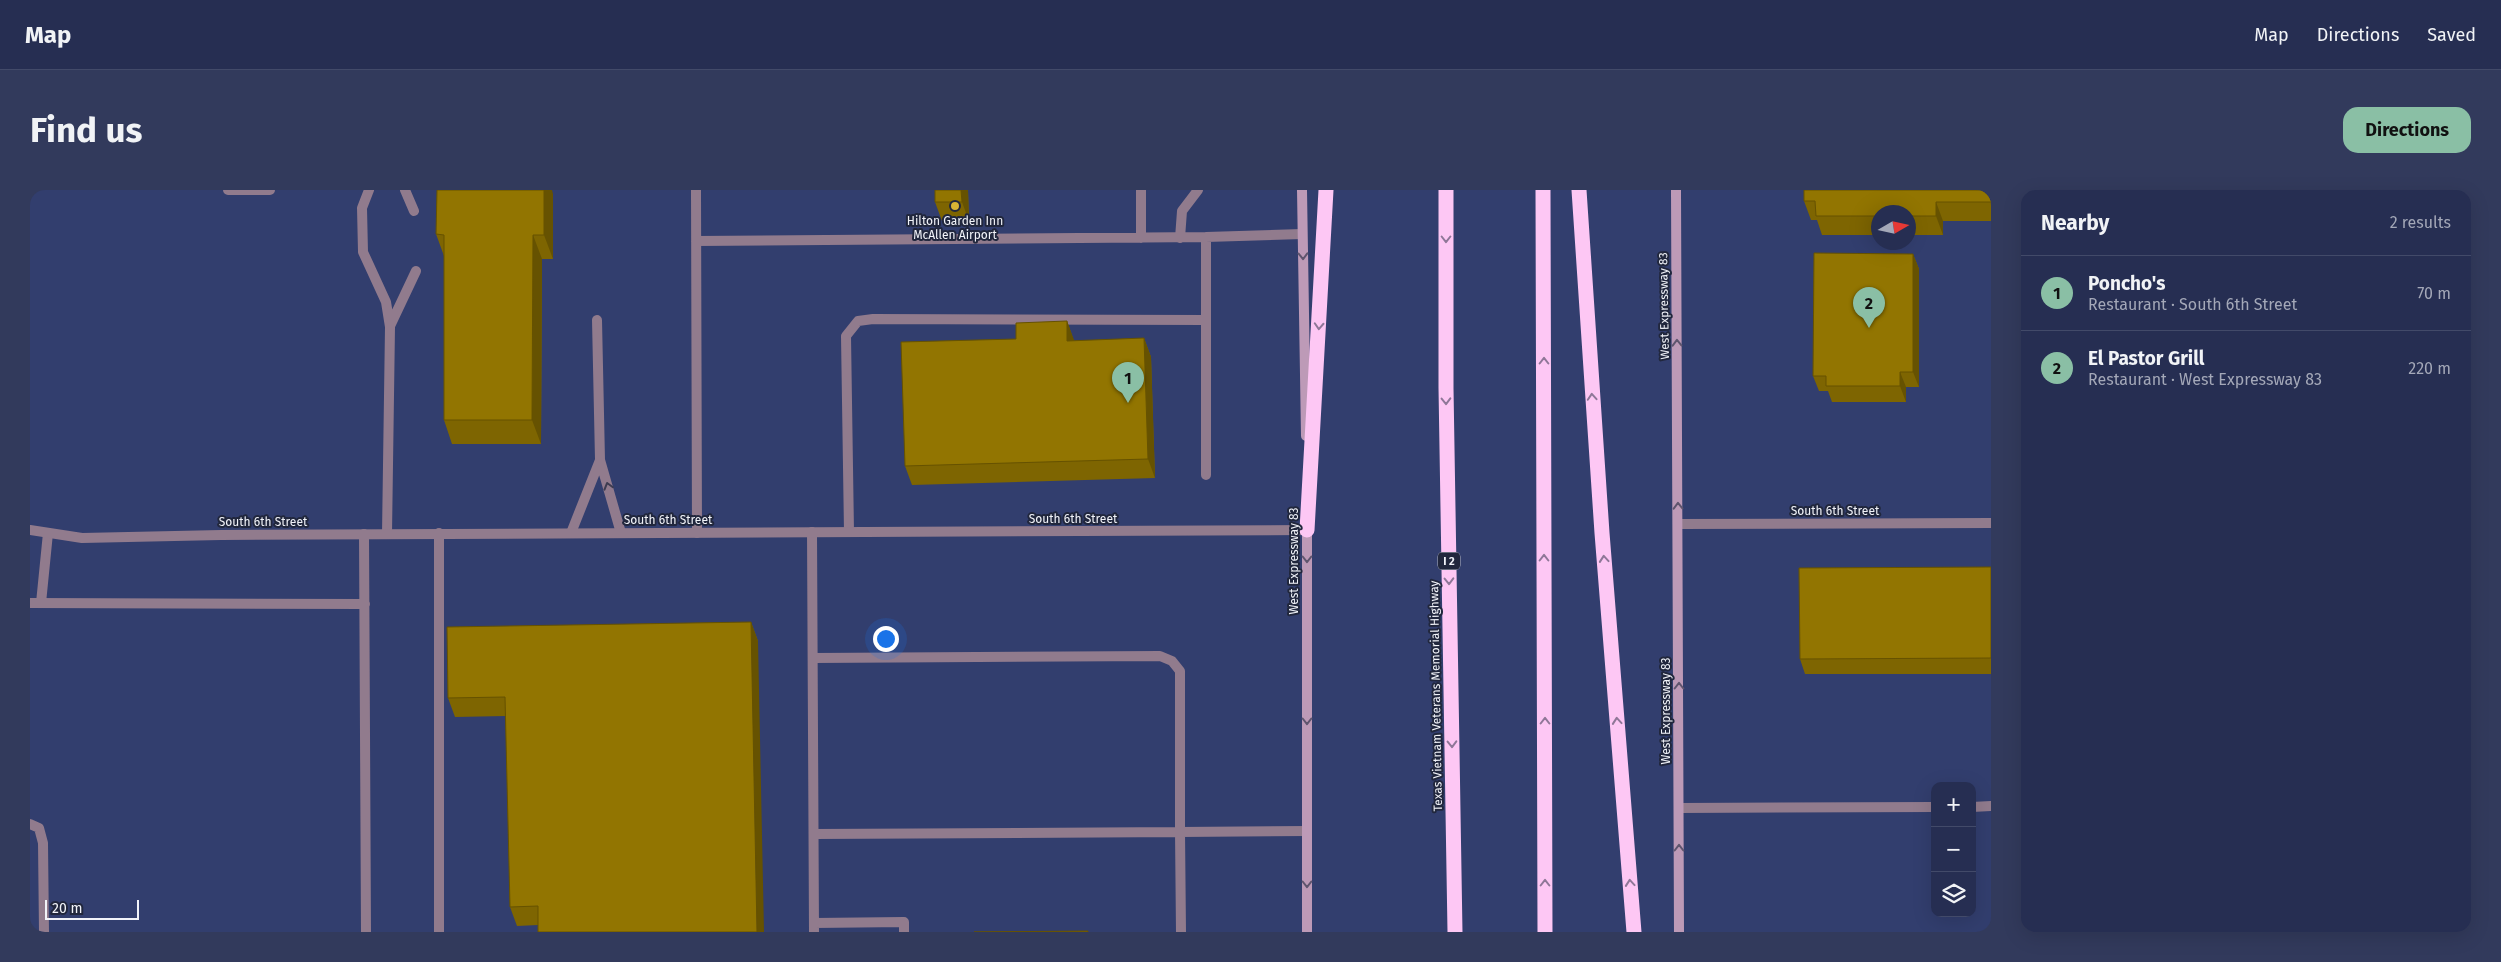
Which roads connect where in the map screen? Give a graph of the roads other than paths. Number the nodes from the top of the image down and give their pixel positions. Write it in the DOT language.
graph roads {
  1 [pos="228,190"];
  2 [pos="245,190"];
  3 [pos="270,190"];
  4 [pos="368,190"];
  5 [pos="405,190"];
  6 [pos="696,190"];
  7 [pos="1141,190"];
  8 [pos="1198,190"];
  9 [pos="1302,190"];
  10 [pos="1326,190"];
  11 [pos="1446,190"];
  12 [pos="1543,190"];
  13 [pos="1579,190"];
  14 [pos="1676,190"];
  15 [pos="414,211"];
  16 [pos="1302,234"];
  17 [pos="1206,237"];
  18 [pos="1141,238"];
  19 [pos="1180,238"];
  20 [pos="696,241"];
  21 [pos="416,271"];
  22 [pos="597,320"];
  23 [pos="1206,320"];
  24 [pos="390,327"];
  25 [pos="600,460"];
  26 [pos="1206,475"];
  27 [pos="1991,523"];
  28 [pos="1679,524"];
  29 [pos="30,530"];
  30 [pos="1307,530"];
  31 [pos="697,532"];
  32 [pos="812,532"];
  33 [pos="849,532"];
  34 [pos="48,533"];
  35 [pos="571,533"];
  36 [pos="621,533"];
  37 [pos="364,534"];
  38 [pos="387,534"];
  39 [pos="439,534"];
  40 [pos="30,603"];
  41 [pos="41,603"];
  42 [pos="365,604"];
  43 [pos="813,658"];
  44 [pos="1976,806"];
  45 [pos="1991,806"];
  46 [pos="1931,807"];
  47 [pos="1679,808"];
  48 [pos="30,824"];
  49 [pos="1307,831"];
  50 [pos="1180,832"];
  51 [pos="814,834"];
  52 [pos="814,927"];
  53 [pos="44,932"];
  54 [pos="366,932"];
  55 [pos="439,932"];
  56 [pos="904,932"];
  57 [pos="1181,932"];
  58 [pos="1307,932"];
  59 [pos="1455,932"];
  60 [pos="1546,932"];
  61 [pos="1634,932"];
  62 [pos="1679,932"];
  1 -- 2 [label="street"];
  2 -- 3 [label="street"];
  4 -- 24 [label="street"];
  5 -- 15 [label="street"];
  6 -- 20 [label="street"];
  7 -- 18 [label="street"];
  8 -- 19 [label="street"];
  9 -- 16 [label="main road, West Expressway 83"];
  10 -- 30 [label="highway, one-way"];
  11 -- 59 [label="highway, Texas Vietnam Veterans Memorial Highway / I 2, one-way"];
  60 -- 12 [label="highway, one-way"];
  61 -- 13 [label="highway, one-way"];
  28 -- 14 [label="main road, West Expressway 83, one-way"];
  16 -- 17 [label="street"];
  16 -- 30 [label="main road, West Expressway 83, one-way"];
  17 -- 19 [label="street"];
  17 -- 23 [label="street"];
  18 -- 19 [label="street"];
  18 -- 20 [label="street"];
  20 -- 31 [label="street"];
  21 -- 24 [label="street"];
  22 -- 25 [label="street"];
  23 -- 26 [label="street"];
  23 -- 33 [label="street"];
  24 -- 38 [label="street"];
  25 -- 35 [label="street"];
  36 -- 25 [label="street, one-way"];
  27 -- 28 [label="street, South 6th Street"];
  47 -- 28 [label="main road, West Expressway 83, one-way"];
  29 -- 34 [label="street, South 6th Street"];
  30 -- 33 [label="street, South 6th Street"];
  30 -- 49 [label="main road, West Expressway 83, one-way"];
  31 -- 32 [label="street, South 6th Street"];
  31 -- 36 [label="street, South 6th Street"];
  32 -- 33 [label="street, South 6th Street"];
  32 -- 43 [label="street"];
  34 -- 37 [label="street, South 6th Street"];
  34 -- 41 [label="street"];
  35 -- 36 [label="street, South 6th Street"];
  35 -- 39 [label="street, South 6th Street"];
  37 -- 38 [label="street, South 6th Street"];
  37 -- 42 [label="street"];
  38 -- 39 [label="street, South 6th Street"];
  39 -- 55 [label="street"];
  40 -- 41 [label="street"];
  41 -- 42 [label="street"];
  42 -- 54 [label="street"];
  43 -- 50 [label="street"];
  43 -- 51 [label="street"];
  44 -- 45 [label="street"];
  46 -- 47 [label="street"];
  62 -- 47 [label="main road, West Expressway 83, one-way"];
  48 -- 53 [label="street"];
  49 -- 50 [label="street"];
  49 -- 58 [label="main road, West Expressway 83, one-way"];
  50 -- 51 [label="street"];
  50 -- 57 [label="street"];
  51 -- 52 [label="street"];
  52 -- 56 [label="street"];
}
